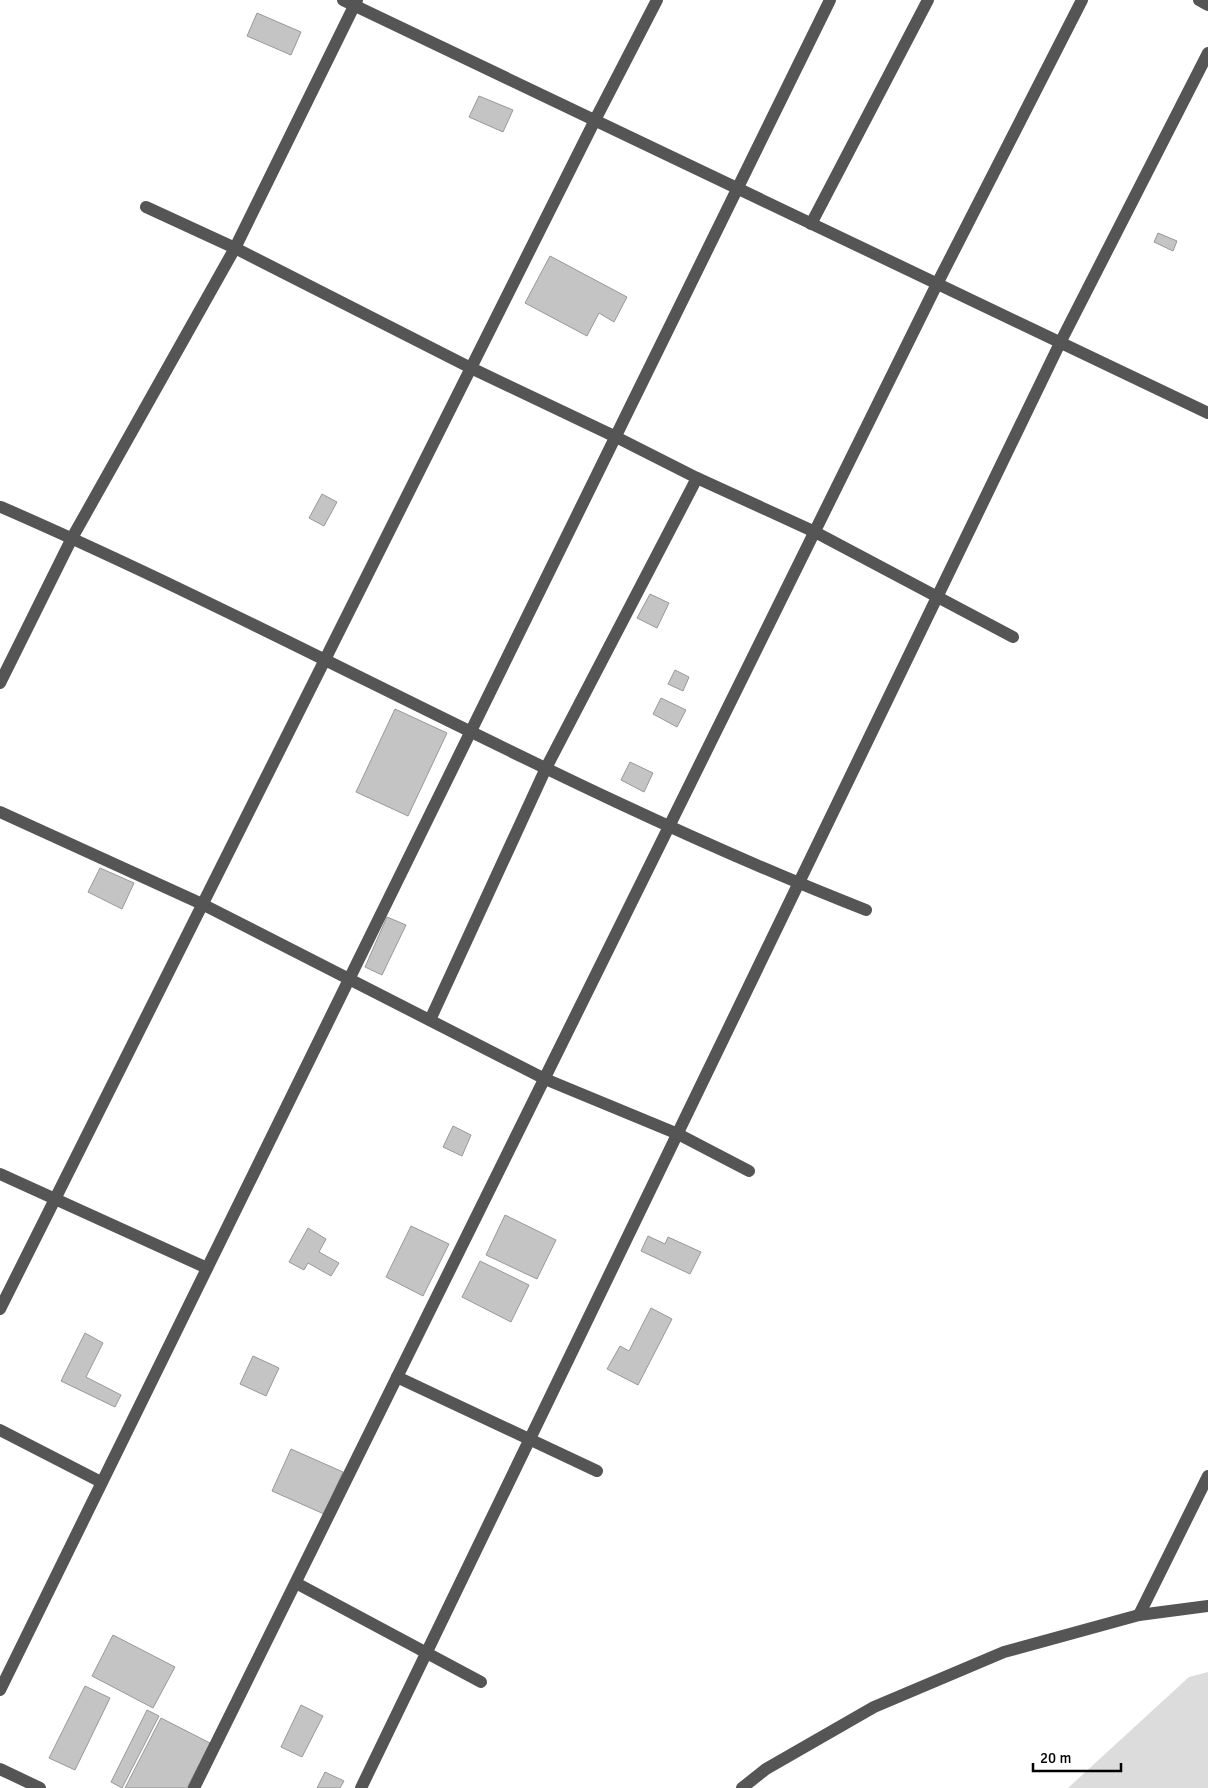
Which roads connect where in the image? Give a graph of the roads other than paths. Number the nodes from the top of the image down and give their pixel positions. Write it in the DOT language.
graph roads {
  1 [pos="657,0"];
  2 [pos="830,0"];
  3 [pos="928,0"];
  4 [pos="1082,0"];
  5 [pos="1199,0"];
  6 [pos="352,2"];
  7 [pos="1208,5"];
  8 [pos="1208,53"];
  9 [pos="595,120"];
  10 [pos="738,189"];
  11 [pos="146,207"];
  12 [pos="811,224"];
  13 [pos="234,248"];
  14 [pos="937,284"];
  15 [pos="1060,343"];
  16 [pos="470,368"];
  17 [pos="1208,413"];
  18 [pos="616,437"];
  19 [pos="697,478"];
  20 [pos="1,507"];
  21 [pos="814,532"];
  22 [pos="72,538"];
  23 [pos="937,598"];
  24 [pos="1013,637"];
  25 [pos="324,659"];
  26 [pos="0,683"];
  27 [pos="470,734"];
  28 [pos="546,768"];
  29 [pos="0,812"];
  30 [pos="669,825"];
  31 [pos="798,884"];
  32 [pos="202,904"];
  33 [pos="866,910"];
  34 [pos="349,979"];
  35 [pos="430,1020"];
  36 [pos="544,1079"];
  37 [pos="678,1134"];
  38 [pos="749,1171"];
  39 [pos="0,1174"];
  40 [pos="54,1199"];
  41 [pos="207,1268"];
  42 [pos="0,1309"];
  43 [pos="397,1377"];
  44 [pos="0,1430"];
  45 [pos="529,1440"];
  46 [pos="597,1471"];
  47 [pos="1208,1476"];
  48 [pos="101,1482"];
  49 [pos="296,1583"];
  50 [pos="1208,1606"];
  51 [pos="1139,1615"];
  52 [pos="426,1654"];
  53 [pos="481,1682"];
  54 [pos="0,1690"];
  55 [pos="0,1769"];
  56 [pos="40,1788"];
  57 [pos="194,1788"];
  58 [pos="361,1788"];
  59 [pos="742,1788"];
  1 -- 9 [label="street"];
  2 -- 10 [label="street"];
  3 -- 12 [label="street"];
  4 -- 14 [label="street"];
  5 -- 7 [label="street"];
  6 -- 9 [label="street"];
  6 -- 13 [label="street"];
  8 -- 15 [label="street"];
  9 -- 10 [label="street"];
  9 -- 16 [label="street"];
  10 -- 12 [label="street"];
  10 -- 18 [label="street"];
  11 -- 13 [label="street"];
  12 -- 14 [label="street"];
  13 -- 16 [label="street"];
  13 -- 22 [label="street"];
  14 -- 15 [label="street"];
  14 -- 21 [label="street"];
  15 -- 17 [label="street"];
  15 -- 23 [label="street"];
  16 -- 18 [label="street"];
  16 -- 25 [label="street"];
  18 -- 19 [label="street"];
  18 -- 27 [label="street"];
  19 -- 21 [label="street"];
  19 -- 28 [label="street"];
  20 -- 22 [label="street"];
  21 -- 23 [label="street"];
  21 -- 30 [label="street"];
  22 -- 25 [label="street"];
  22 -- 26 [label="street"];
  23 -- 24 [label="street"];
  23 -- 31 [label="street"];
  25 -- 27 [label="street"];
  25 -- 32 [label="street"];
  27 -- 28 [label="street"];
  27 -- 34 [label="street"];
  28 -- 30 [label="street"];
  28 -- 35 [label="street"];
  29 -- 32 [label="street"];
  30 -- 31 [label="street"];
  30 -- 36 [label="street"];
  31 -- 33 [label="street"];
  31 -- 37 [label="street"];
  32 -- 34 [label="street"];
  32 -- 40 [label="street"];
  34 -- 35 [label="street"];
  34 -- 41 [label="street"];
  35 -- 36 [label="street"];
  36 -- 37 [label="street"];
  36 -- 43 [label="street"];
  37 -- 38 [label="street"];
  37 -- 45 [label="street"];
  39 -- 40 [label="street"];
  40 -- 41 [label="street"];
  40 -- 42 [label="street"];
  41 -- 48 [label="street"];
  43 -- 45 [label="street"];
  43 -- 49 [label="street"];
  44 -- 48 [label="street"];
  45 -- 46 [label="street"];
  45 -- 52 [label="street"];
  47 -- 51 [label="street"];
  48 -- 54 [label="street"];
  49 -- 52 [label="street"];
  49 -- 57 [label="street"];
  50 -- 51 [label="street"];
  51 -- 59 [label="street"];
  52 -- 53 [label="street"];
  52 -- 58 [label="street"];
  55 -- 56 [label="street"];
}
